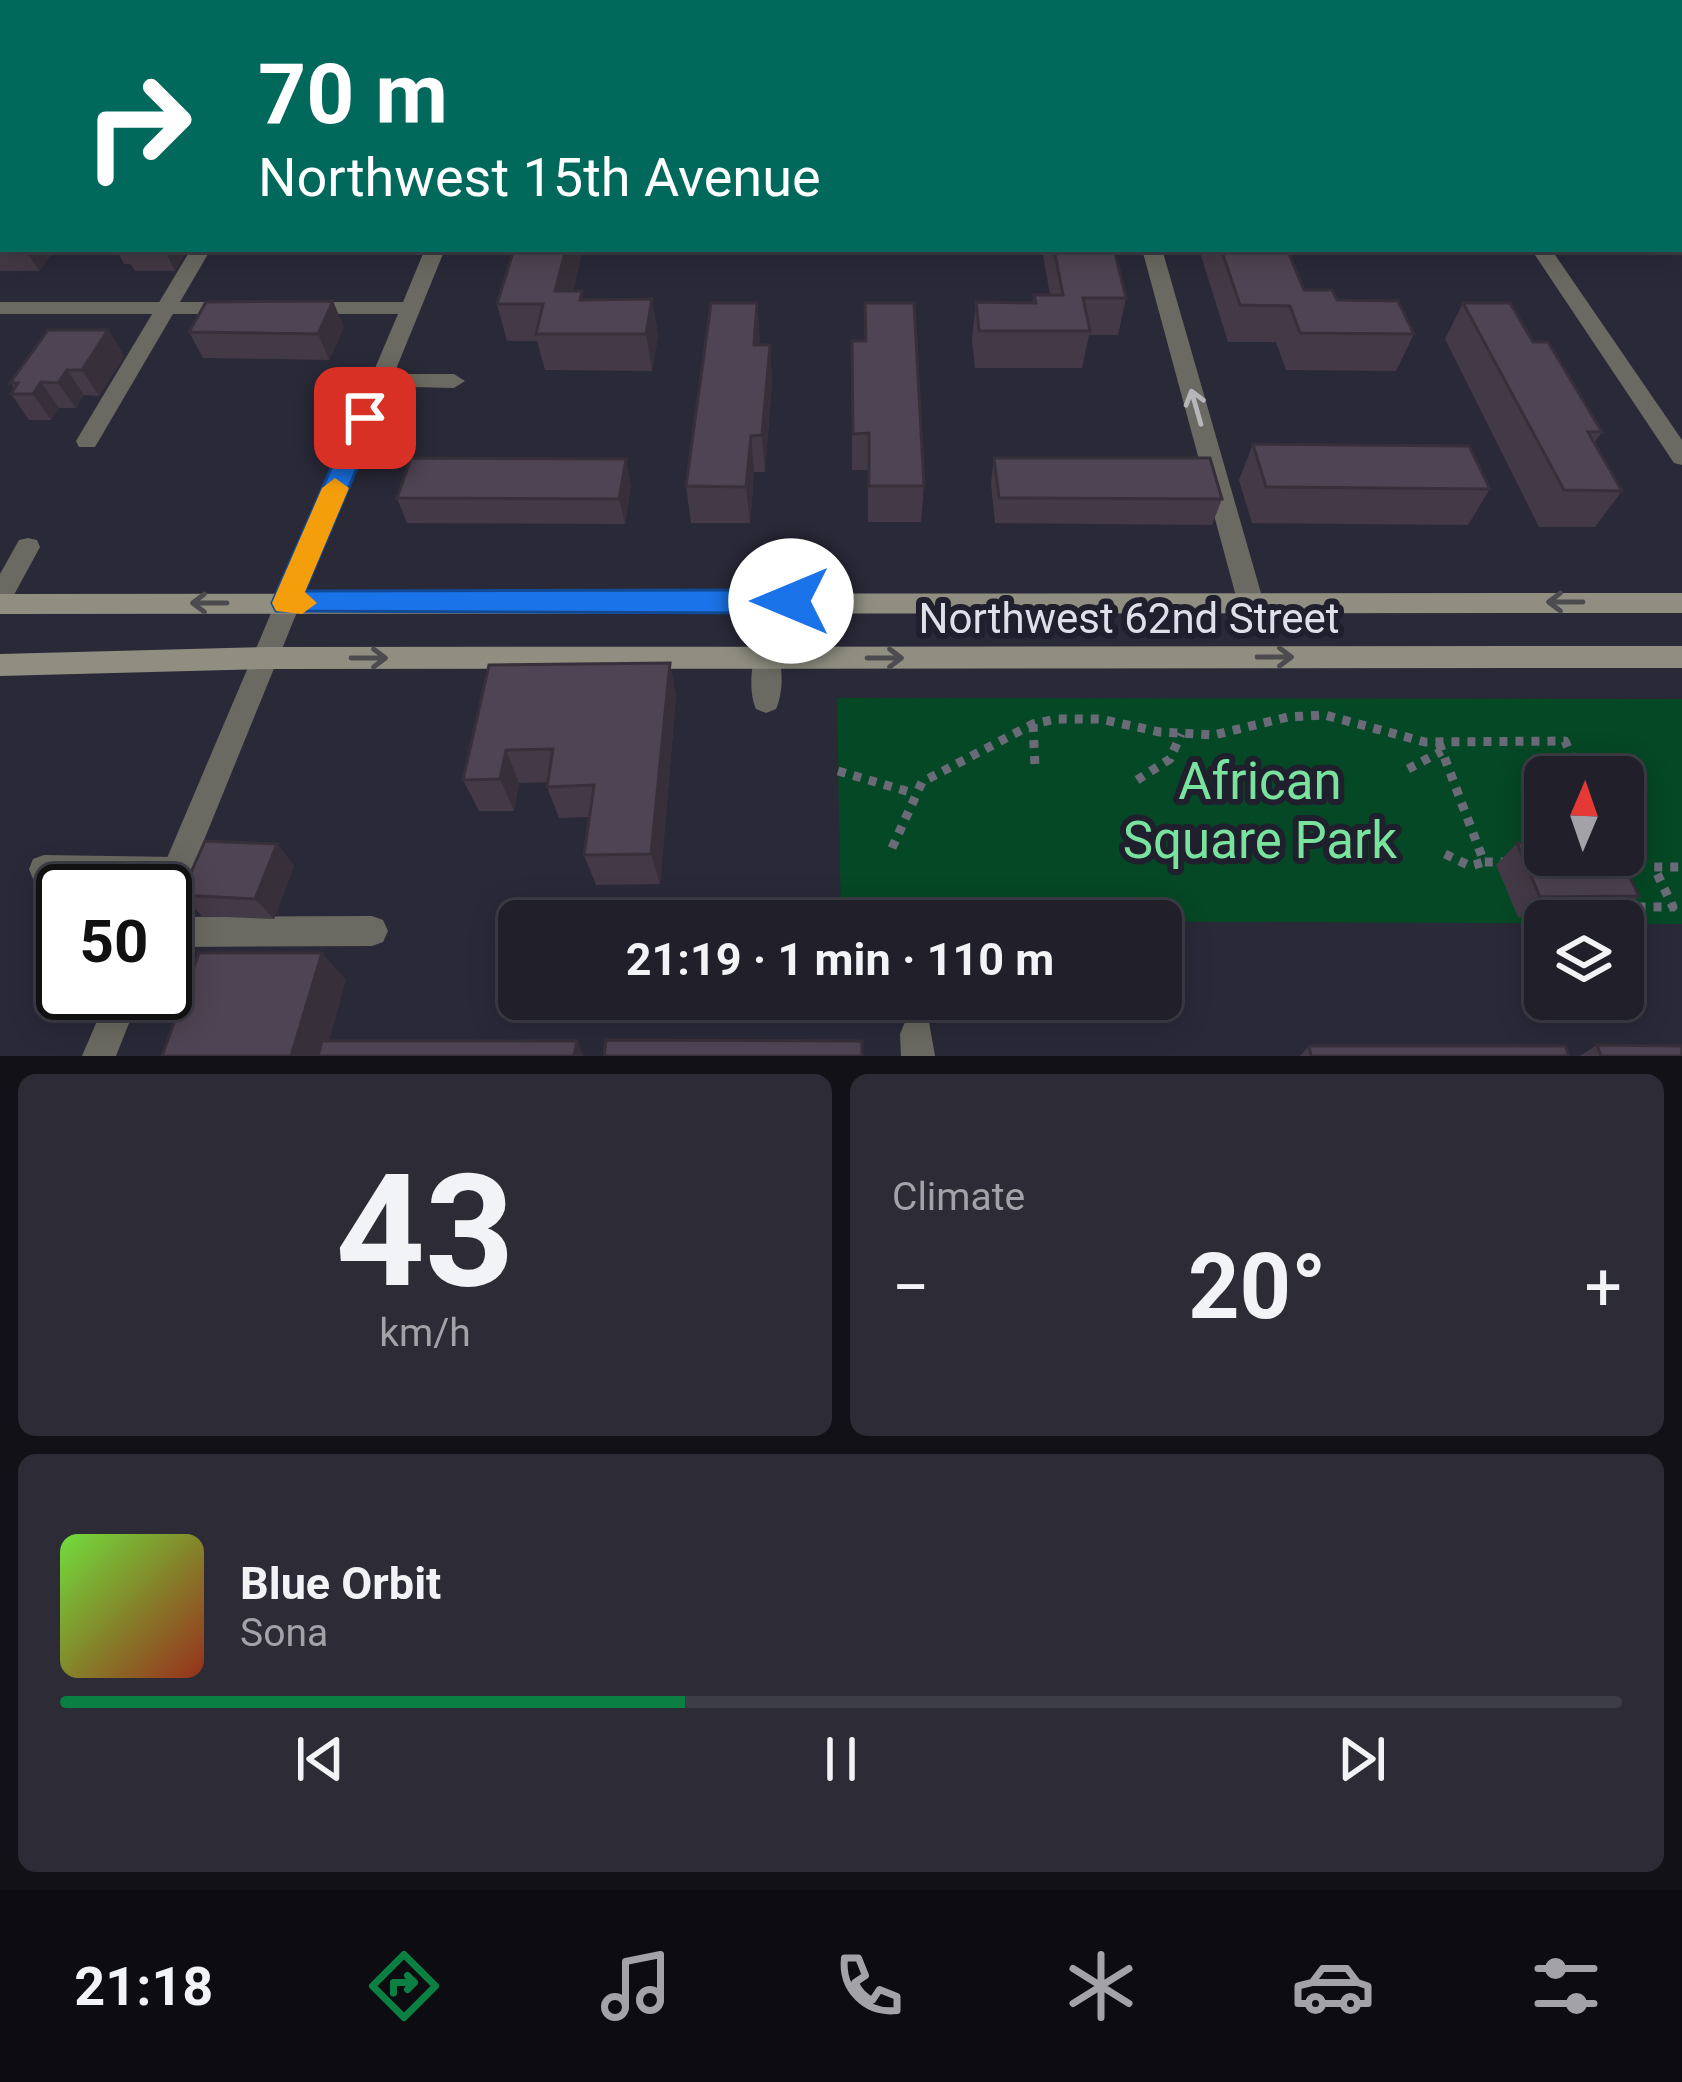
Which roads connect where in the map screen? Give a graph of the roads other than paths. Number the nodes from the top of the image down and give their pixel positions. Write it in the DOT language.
graph roads {
  1 [pos="199,252"];
  2 [pos="434,252"];
  3 [pos="1152,252"];
  4 [pos="1543,252"];
  5 [pos="0,308"];
  6 [pos="166,308"];
  7 [pos="412,308"];
  8 [pos="381,381"];
  9 [pos="454,381"];
  10 [pos="118,392"];
  11 [pos="145,392"];
  12 [pos="87,441"];
  13 [pos="1682,457"];
  14 [pos="28,547"];
  15 [pos="0,600"];
  16 [pos="1250,600"];
  17 [pos="286,603"];
  18 [pos="1682,603"];
  19 [pos="1682,657"];
  20 [pos="266,658"];
  21 [pos="767,658"];
  22 [pos="0,665"];
  23 [pos="766,701"];
  24 [pos="180,864"];
  25 [pos="372,931"];
  26 [pos="192,932"];
  27 [pos="114,1020"];
  28 [pos="99,1056"];
  1 -- 6 [label="street"];
  2 -- 7 [label="street"];
  16 -- 3 [label="street, one-way"];
  4 -- 13 [label="street"];
  5 -- 6 [label="street"];
  6 -- 7 [label="street"];
  6 -- 10 [label="street"];
  7 -- 8 [label="street"];
  8 -- 9 [label="street"];
  8 -- 17 [label="street"];
  10 -- 11 [label="street"];
  10 -- 12 [label="street"];
  14 -- 15 [label="street"];
  17 -- 15 [label="main road, Northwest 62nd Street, one-way"];
  16 -- 17 [label="main road, Northwest 62nd Street"];
  18 -- 16 [label="main road, Northwest 62nd Street, one-way"];
  17 -- 20 [label="street"];
  21 -- 19 [label="main road, Northwest 62nd Street, one-way"];
  20 -- 21 [label="main road, Northwest 62nd Street, one-way"];
  20 -- 22 [label="main road, Northwest 62nd Street"];
  20 -- 24 [label="street"];
  21 -- 23 [label="street"];
  25 -- 26 [label="street"];
  27 -- 28 [label="street"];
}
